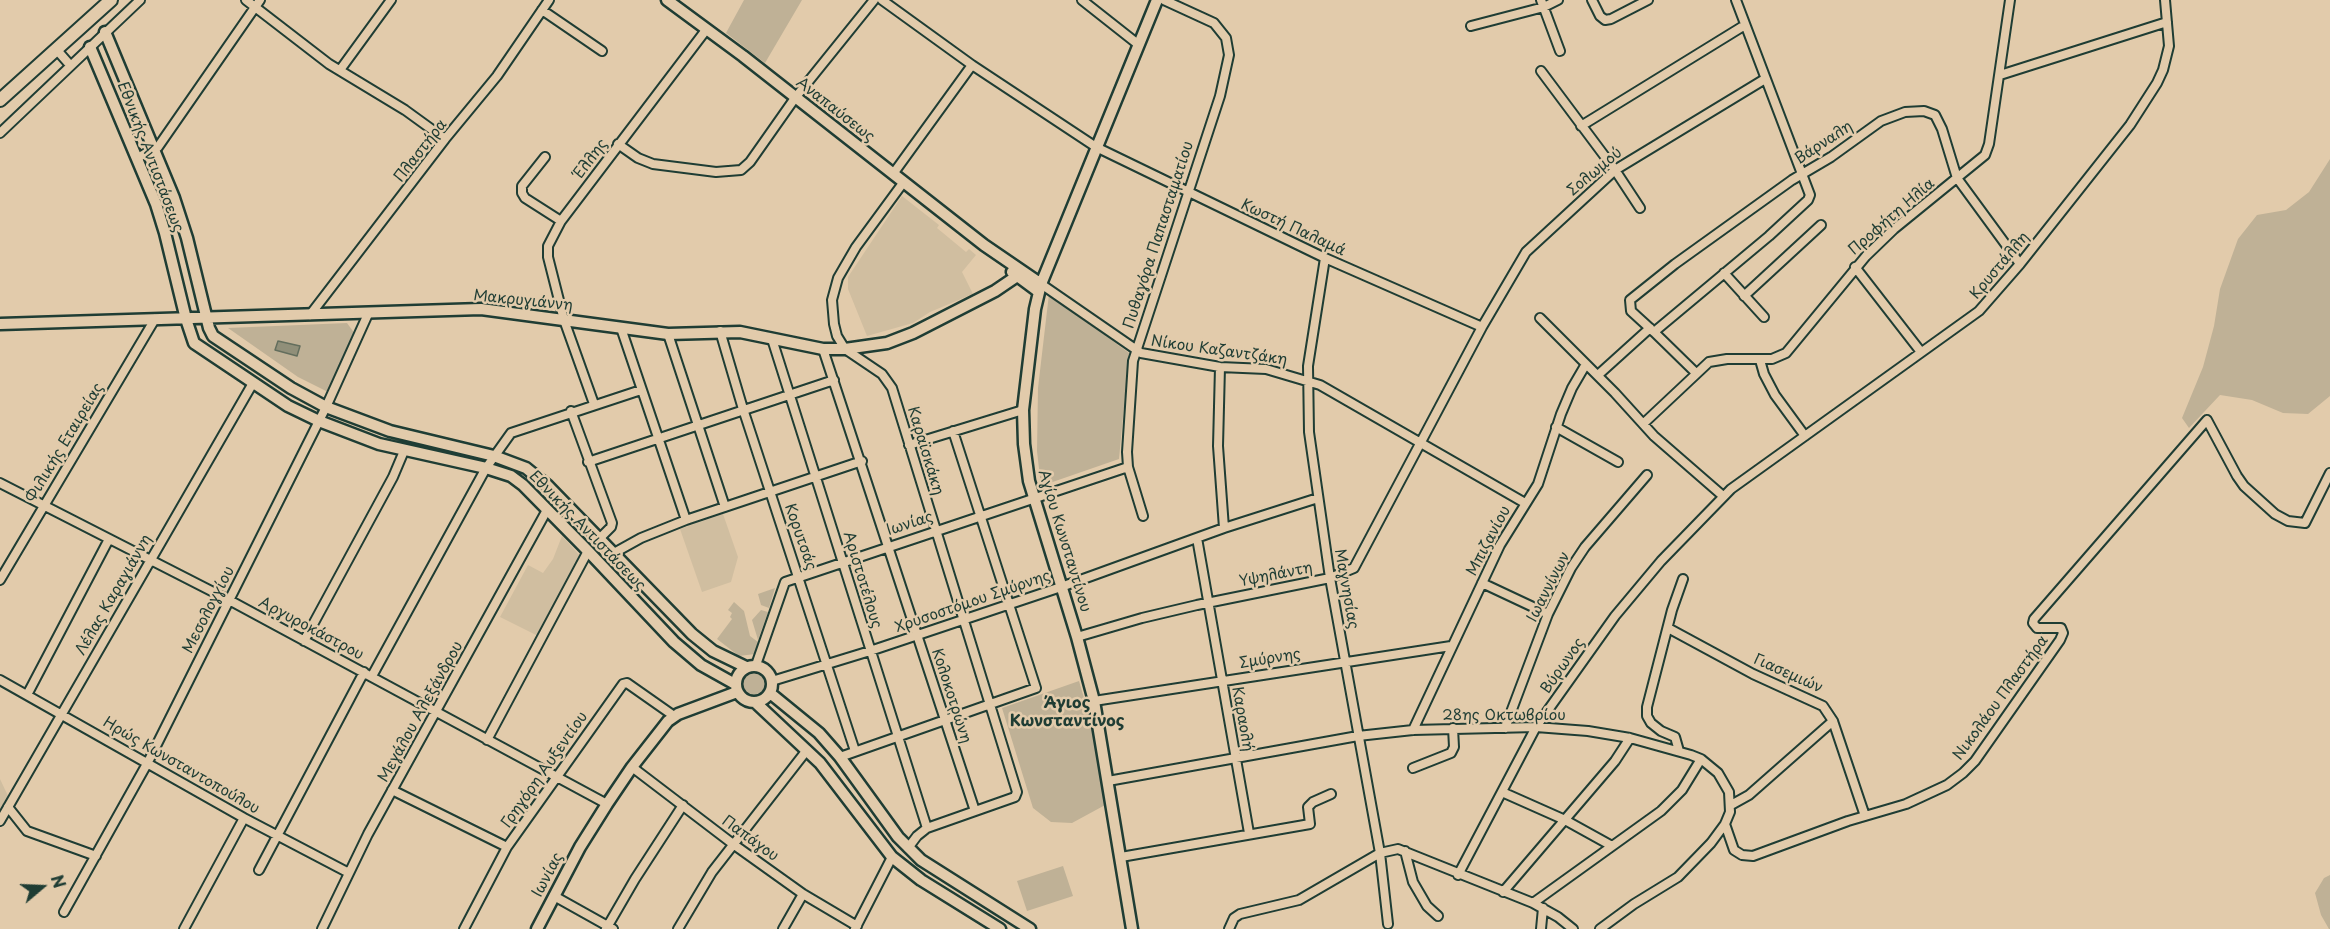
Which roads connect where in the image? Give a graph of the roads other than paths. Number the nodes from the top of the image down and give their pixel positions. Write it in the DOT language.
graph roads {
  1 [pos="111,0"];
  2 [pos="140,0"];
  3 [pos="246,0"];
  4 [pos="391,0"];
  5 [pos="549,0"];
  6 [pos="667,0"];
  7 [pos="874,0"];
  8 [pos="882,0"];
  9 [pos="1082,0"];
  10 [pos="1157,0"];
  11 [pos="1164,0"];
  12 [pos="1558,0"];
  13 [pos="1592,0"];
  14 [pos="1648,0"];
  15 [pos="1736,0"];
  16 [pos="2010,0"];
  17 [pos="2165,0"];
  18 [pos="258,3"];
  19 [pos="1542,4"];
  20 [pos="542,10"];
  21 [pos="2167,22"];
  22 [pos="1745,25"];
  23 [pos="1471,26"];
  24 [pos="706,30"];
  25 [pos="105,32"];
  26 [pos="1139,45"];
  27 [pos="90,47"];
  28 [pos="56,49"];
  29 [pos="602,51"];
  30 [pos="1560,51"];
  31 [pos="70,65"];
  32 [pos="972,65"];
  33 [pos="340,70"];
  34 [pos="1541,71"];
  35 [pos="2000,75"];
  36 [pos="1765,79"];
  37 [pos="795,98"];
  38 [pos="0,100"];
  39 [pos="1581,126"];
  40 [pos="0,133"];
  41 [pos="445,139"];
  42 [pos="618,144"];
  43 [pos="1096,147"];
  44 [pos="154,150"];
  45 [pos="545,156"];
  46 [pos="137,158"];
  47 [pos="1615,170"];
  48 [pos="893,174"];
  49 [pos="1801,174"];
  50 [pos="1957,178"];
  51 [pos="903,183"];
  52 [pos="1189,193"];
  53 [pos="1641,208"];
  54 [pos="561,221"];
  55 [pos="1821,225"];
  56 [pos="1325,258"];
  57 [pos="2020,264"];
  58 [pos="1855,267"];
  59 [pos="1724,273"];
  60 [pos="1020,274"];
  61 [pos="1040,288"];
  62 [pos="1744,296"];
  63 [pos="368,314"];
  64 [pos="310,315"];
  65 [pos="1764,317"];
  66 [pos="1540,318"];
  67 [pos="155,319"];
  68 [pos="186,319"];
  69 [pos="206,319"];
  70 [pos="564,320"];
  71 [pos="0,324"];
  72 [pos="1482,327"];
  73 [pos="621,328"];
  74 [pos="1652,330"];
  75 [pos="720,331"];
  76 [pos="668,334"];
  77 [pos="772,339"];
  78 [pos="823,349"];
  79 [pos="845,349"];
  80 [pos="1136,350"];
  81 [pos="1921,352"];
  82 [pos="1760,360"];
  83 [pos="1586,364"];
  84 [pos="1220,367"];
  85 [pos="1696,373"];
  86 [pos="1598,375"];
  87 [pos="834,380"];
  88 [pos="1307,381"];
  89 [pos="253,383"];
  90 [pos="641,390"];
  91 [pos="788,395"];
  92 [pos="594,404"];
  93 [pos="326,407"];
  94 [pos="743,409"];
  95 [pos="1023,410"];
  96 [pos="571,411"];
  97 [pos="319,421"];
  98 [pos="697,424"];
  99 [pos="1643,424"];
  100 [pos="1556,427"];
  101 [pos="953,431"];
  102 [pos="1805,436"];
  103 [pos="657,438"];
  104 [pos="1421,443"];
  105 [pos="909,445"];
  106 [pos="404,451"];
  107 [pos="494,456"];
  108 [pos="861,461"];
  109 [pos="588,462"];
  110 [pos="1618,462"];
  111 [pos="1128,467"];
  112 [pos="486,468"];
  113 [pos="2330,473"];
  114 [pos="1647,475"];
  115 [pos="815,477"];
  116 [pos="0,483"];
  117 [pos="771,492"];
  118 [pos="1723,496"];
  119 [pos="1034,498"];
  120 [pos="1318,498"];
  121 [pos="1525,502"];
  122 [pos="44,505"];
  123 [pos="725,507"];
  124 [pos="547,510"];
  125 [pos="981,516"];
  126 [pos="1143,516"];
  127 [pos="686,520"];
  128 [pos="1224,528"];
  129 [pos="935,532"];
  130 [pos="600,538"];
  131 [pos="1197,538"];
  132 [pos="109,540"];
  133 [pos="889,546"];
  134 [pos="588,551"];
  135 [pos="614,553"];
  136 [pos="149,561"];
  137 [pos="843,563"];
  138 [pos="799,578"];
  139 [pos="1330,578"];
  140 [pos="1683,579"];
  141 [pos="0,580"];
  142 [pos="1482,582"];
  143 [pos="1061,587"];
  144 [pos="229,600"];
  145 [pos="1210,602"];
  146 [pos="1009,604"];
  147 [pos="1548,614"];
  148 [pos="963,620"];
  149 [pos="1668,628"];
  150 [pos="917,635"];
  151 [pos="1077,637"];
  152 [pos="304,641"];
  153 [pos="1451,646"];
  154 [pos="870,651"];
  155 [pos="1345,660"];
  156 [pos="827,665"];
  157 [pos="751,666"];
  158 [pos="368,674"];
  159 [pos="0,680"];
  160 [pos="772,681"];
  161 [pos="1221,681"];
  162 [pos="736,688"];
  163 [pos="770,693"];
  164 [pos="27,695"];
  165 [pos="1094,701"];
  166 [pos="755,702"];
  167 [pos="989,704"];
  168 [pos="437,712"];
  169 [pos="60,714"];
  170 [pos="674,716"];
  171 [pos="944,719"];
  172 [pos="1833,721"];
  173 [pos="1536,727"];
  174 [pos="1452,728"];
  175 [pos="1505,728"];
  176 [pos="1413,730"];
  177 [pos="897,735"];
  178 [pos="1358,736"];
  179 [pos="1630,738"];
  180 [pos="486,740"];
  181 [pos="807,750"];
  182 [pos="855,751"];
  183 [pos="1679,751"];
  184 [pos="840,757"];
  185 [pos="1236,758"];
  186 [pos="1701,759"];
  187 [pos="148,762"];
  188 [pos="632,767"];
  189 [pos="1413,768"];
  190 [pos="556,777"];
  191 [pos="1108,781"];
  192 [pos="392,790"];
  193 [pos="1502,792"];
  194 [pos="1331,794"];
  195 [pos="607,804"];
  196 [pos="1731,805"];
  197 [pos="683,806"];
  198 [pos="8,807"];
  199 [pos="975,811"];
  200 [pos="1865,816"];
  201 [pos="244,818"];
  202 [pos="1565,820"];
  203 [pos="0,821"];
  204 [pos="1725,824"];
  205 [pos="927,828"];
  206 [pos="1249,833"];
  207 [pos="279,836"];
  208 [pos="733,844"];
  209 [pos="1612,846"];
  210 [pos="507,848"];
  211 [pos="908,848"];
  212 [pos="1405,851"];
  213 [pos="1380,854"];
  214 [pos="96,856"];
  215 [pos="892,857"];
  216 [pos="1121,857"];
  217 [pos="260,870"];
  218 [pos="349,873"];
  219 [pos="1458,875"];
  220 [pos="1503,892"];
  221 [pos="803,894"];
  222 [pos="554,896"];
  223 [pos="1533,903"];
  224 [pos="1543,908"];
  225 [pos="64,912"];
  226 [pos="1438,916"];
  227 [pos="982,924"];
  228 [pos="1388,924"];
  229 [pos="856,927"];
  230 [pos="609,928"];
  231 [pos="184,929"];
  232 [pos="322,929"];
  233 [pos="464,929"];
  234 [pos="537,929"];
  235 [pos="678,929"];
  236 [pos="783,929"];
  237 [pos="1000,929"];
  238 [pos="1030,929"];
  239 [pos="1132,929"];
  240 [pos="1229,929"];
  241 [pos="1542,929"];
  242 [pos="1573,929"];
  243 [pos="1600,929"];
  1 -- 28 [label="main road"];
  2 -- 25 [label="street"];
  3 -- 18 [label="street"];
  4 -- 33 [label="street"];
  5 -- 20 [label="street, Πλαστήρα"];
  6 -- 24 [label="main road, Αναπαύσεως"];
  7 -- 37 [label="street"];
  8 -- 32 [label="street, Κωστή Παλαμά"];
  9 -- 26 [label="street"];
  10 -- 26 [label="main road, Αγίου Κωνσταντίνου"];
  11 -- 52 [label="street, Πυθαγόρα Παπασταματίου"];
  12 -- 19 [label="street"];
  13 -- 14 [label="street"];
  15 -- 22 [label="street"];
  16 -- 35 [label="street, Προφήτη Ηλία"];
  17 -- 21 [label="street, Κρυστάλλη"];
  18 -- 33 [label="street"];
  18 -- 44 [label="street"];
  19 -- 23 [label="street"];
  19 -- 30 [label="street"];
  20 -- 29 [label="street"];
  20 -- 41 [label="street, Πλαστήρα"];
  21 -- 35 [label="street"];
  21 -- 57 [label="street, Κρυστάλλη"];
  22 -- 36 [label="street"];
  22 -- 39 [label="street"];
  24 -- 37 [label="main road, Αναπαύσεως"];
  24 -- 42 [label="street, Έλλης"];
  25 -- 27 [label="street"];
  25 -- 44 [label="main road, Εθνικής Αντιστάσεως"];
  26 -- 43 [label="main road, Αγίου Κωνσταντίνου"];
  27 -- 31 [label="street"];
  27 -- 46 [label="main road, Εθνικής Αντιστάσεως"];
  28 -- 31 [label="street"];
  28 -- 38 [label="main road"];
  31 -- 40 [label="street"];
  32 -- 43 [label="street, Κωστή Παλαμά"];
  32 -- 48 [label="street"];
  33 -- 41 [label="street"];
  34 -- 39 [label="street"];
  35 -- 50 [label="street, Προφήτη Ηλία"];
  36 -- 47 [label="street, Σολωμού"];
  36 -- 49 [label="street"];
  37 -- 42 [label="street"];
  37 -- 48 [label="main road, Αναπαύσεως"];
  39 -- 47 [label="street"];
  41 -- 64 [label="street, Πλαστήρα"];
  42 -- 54 [label="street, Έλλης"];
  43 -- 52 [label="street, Κωστή Παλαμά"];
  43 -- 61 [label="main road, Αγίου Κωνσταντίνου"];
  44 -- 46 [label="street"];
  44 -- 69 [label="main road, Εθνικής Αντιστάσεως"];
  45 -- 54 [label="street"];
  46 -- 68 [label="main road, Εθνικής Αντιστάσεως"];
  47 -- 53 [label="street"];
  47 -- 72 [label="street, Σολωμού"];
  48 -- 51 [label="main road, Αναπαύσεως"];
  49 -- 50 [label="street, Βάρναλη"];
  49 -- 59 [label="street"];
  49 -- 74 [label="street, Βάρναλη"];
  50 -- 57 [label="street, Βάρναλη"];
  50 -- 58 [label="street, Προφήτη Ηλία"];
  51 -- 60 [label="main road, Αναπαύσεως"];
  51 -- 79 [label="street"];
  52 -- 56 [label="street, Κωστή Παλαμά"];
  52 -- 80 [label="street, Πυθαγόρα Παπασταματίου"];
  54 -- 70 [label="street, Έλλης"];
  55 -- 62 [label="street"];
  56 -- 72 [label="street, Κωστή Παλαμά"];
  56 -- 88 [label="street, Μαγνησίας"];
  57 -- 81 [label="street, Κρυστάλλη"];
  58 -- 81 [label="street"];
  58 -- 82 [label="street, Προφήτη Ηλία"];
  59 -- 62 [label="street"];
  59 -- 74 [label="street"];
  60 -- 61 [label="main road, Αναπαύσεως"];
  60 -- 79 [label="main road, Μακρυγιάννη"];
  61 -- 80 [label="street, Νίκου Καζαντζάκη"];
  61 -- 95 [label="main road, Αγίου Κωνσταντίνου"];
  62 -- 65 [label="street"];
  63 -- 64 [label="main road, Μακρυγιάννη"];
  63 -- 70 [label="main road, Μακρυγιάννη"];
  63 -- 93 [label="street, Μεσολογγίου"];
  64 -- 69 [label="main road, Μακρυγιάννη"];
  66 -- 83 [label="street"];
  67 -- 68 [label="main road, Μακρυγιάννη"];
  67 -- 71 [label="main road, Μακρυγιάννη"];
  67 -- 122 [label="street, Φιλικής Εταιρείας"];
  68 -- 69 [label="main road, Μακρυγιάννη"];
  68 -- 89 [label="main road, Εθνικής Αντιστάσεως"];
  69 -- 93 [label="main road, Εθνικής Αντιστάσεως"];
  70 -- 73 [label="main road, Μακρυγιάννη"];
  70 -- 92 [label="street, Έλλης"];
  72 -- 104 [label="street, Υψηλάντη"];
  73 -- 76 [label="main road, Μακρυγιάννη"];
  73 -- 90 [label="street"];
  74 -- 85 [label="street"];
  74 -- 86 [label="street"];
  75 -- 76 [label="main road, Μακρυγιάννη"];
  75 -- 77 [label="main road, Μακρυγιάννη"];
  75 -- 94 [label="street, Κορυτσάς"];
  76 -- 98 [label="street"];
  77 -- 78 [label="main road, Μακρυγιάννη"];
  77 -- 91 [label="street, Αριστοτέλους"];
  78 -- 79 [label="main road, Μακρυγιάννη"];
  78 -- 87 [label="street, Κολοκοτρώνη"];
  79 -- 105 [label="street, Καραϊσκάκη"];
  80 -- 84 [label="street, Νίκου Καζαντζάκη"];
  80 -- 111 [label="street, Πυθαγόρα Παπασταματίου"];
  81 -- 102 [label="street, Κρυστάλλη"];
  82 -- 85 [label="street, Προφήτη Ηλία"];
  82 -- 102 [label="street"];
  83 -- 86 [label="street"];
  83 -- 100 [label="street, Μπιζανίου"];
  84 -- 88 [label="street, Νίκου Καζαντζάκη"];
  84 -- 128 [label="street"];
  85 -- 99 [label="street, Προφήτη Ηλία"];
  86 -- 99 [label="street"];
  87 -- 91 [label="street"];
  87 -- 108 [label="street, Κολοκοτρώνη"];
  88 -- 104 [label="street, Νίκου Καζαντζάκη"];
  88 -- 120 [label="street, Μαγνησίας"];
  89 -- 97 [label="main road, Εθνικής Αντιστάσεως"];
  89 -- 136 [label="street, Λέλας Καραγιάννη"];
  90 -- 92 [label="street"];
  90 -- 103 [label="street"];
  91 -- 94 [label="street"];
  91 -- 115 [label="street, Αριστοτέλους"];
  92 -- 96 [label="street"];
  93 -- 97 [label="street, Μεσολογγίου"];
  93 -- 107 [label="main road, Εθνικής Αντιστάσεως"];
  94 -- 98 [label="street"];
  94 -- 117 [label="street, Κορυτσάς"];
  95 -- 101 [label="street"];
  95 -- 119 [label="main road, Αγίου Κωνσταντίνου"];
  96 -- 107 [label="street"];
  96 -- 109 [label="street"];
  97 -- 106 [label="main road, Εθνικής Αντιστάσεως"];
  97 -- 144 [label="street, Μεσολογγίου"];
  98 -- 103 [label="street"];
  98 -- 123 [label="street"];
  99 -- 118 [label="street"];
  100 -- 110 [label="street"];
  100 -- 121 [label="street, Μπιζανίου"];
  101 -- 105 [label="street"];
  101 -- 125 [label="street"];
  102 -- 118 [label="street, Κρυστάλλη"];
  103 -- 109 [label="street"];
  103 -- 127 [label="street"];
  104 -- 121 [label="street, Νίκου Καζαντζάκη"];
  104 -- 139 [label="street, Υψηλάντη"];
  105 -- 129 [label="street, Καραϊσκάκη"];
  106 -- 112 [label="main road, Εθνικής Αντιστάσεως"];
  106 -- 152 [label="street"];
  107 -- 112 [label="street"];
  107 -- 130 [label="main road, Εθνικής Αντιστάσεως"];
  108 -- 115 [label="street"];
  108 -- 133 [label="street, Κολοκοτρώνη"];
  109 -- 130 [label="street"];
  111 -- 119 [label="street, Ιωνίας"];
  111 -- 126 [label="street, Πυθαγόρα Παπασταματίου"];
  112 -- 124 [label="main road, Εθνικής Αντιστάσεως"];
  112 -- 158 [label="street"];
  113 -- 200 [label="street, Νικολάου Πλαστήρα"];
  114 -- 147 [label="street, Ιωαννίνων"];
  115 -- 117 [label="street"];
  115 -- 137 [label="street, Αριστοτέλους"];
  116 -- 122 [label="street, Αργυροκάστρου"];
  117 -- 123 [label="street"];
  117 -- 138 [label="street, Κορυτσάς"];
  118 -- 173 [label="street, Βύρωνος"];
  119 -- 125 [label="street, Ιωνίας"];
  119 -- 143 [label="main road, Αγίου Κωνσταντίνου"];
  120 -- 128 [label="street, Χρυσοστόμου Σμύρνης"];
  120 -- 139 [label="street, Μαγνησίας"];
  121 -- 142 [label="street, Μπιζανίου"];
  122 -- 132 [label="street, Αργυροκάστρου"];
  122 -- 141 [label="street, Φιλικής Εταιρείας"];
  123 -- 127 [label="street"];
  124 -- 134 [label="main road, Εθνικής Αντιστάσεως"];
  124 -- 168 [label="street, Μεγάλου Αλεξάνδρου"];
  125 -- 129 [label="street, Ιωνίας"];
  125 -- 146 [label="street"];
  127 -- 135 [label="street"];
  128 -- 131 [label="street, Χρυσοστόμου Σμύρνης"];
  129 -- 133 [label="street, Ιωνίας"];
  129 -- 148 [label="street, Καραϊσκάκη"];
  130 -- 135 [label="main road, Εθνικής Αντιστάσεως"];
  131 -- 143 [label="street, Χρυσοστόμου Σμύρνης"];
  131 -- 145 [label="street, Καραολή"];
  132 -- 136 [label="street, Αργυροκάστρου"];
  132 -- 164 [label="street"];
  133 -- 137 [label="street, Ιωνίας"];
  133 -- 150 [label="street, Κολοκοτρώνη"];
  134 -- 162 [label="main road, Εθνικής Αντιστάσεως"];
  134 -- 180 [label="street"];
  135 -- 157 [label="main road, Εθνικής Αντιστάσεως"];
  136 -- 144 [label="street, Αργυροκάστρου"];
  136 -- 169 [label="street, Λέλας Καραγιάννη"];
  137 -- 138 [label="street, Ιωνίας"];
  137 -- 154 [label="street, Αριστοτέλους"];
  138 -- 156 [label="street, Κορυτσάς"];
  138 -- 157 [label="street, Ιωνίας"];
  139 -- 145 [label="street, Υψηλάντη"];
  139 -- 155 [label="street, Μαγνησίας"];
  140 -- 149 [label="street"];
  142 -- 147 [label="street"];
  142 -- 153 [label="street, Μπιζανίου"];
  143 -- 146 [label="street, Χρυσοστόμου Σμύρνης"];
  143 -- 151 [label="main road, Αγίου Κωνσταντίνου"];
  144 -- 152 [label="street, Αργυροκάστρου"];
  144 -- 187 [label="street, Μεσολογγίου"];
  145 -- 151 [label="street, Υψηλάντη"];
  145 -- 161 [label="street, Καραολή"];
  146 -- 148 [label="street, Χρυσοστόμου Σμύρνης"];
  146 -- 167 [label="street"];
  147 -- 175 [label="street, Ιωαννίνων"];
  148 -- 150 [label="street, Χρυσοστόμου Σμύρνης"];
  148 -- 167 [label="street, Καραϊσκάκη"];
  149 -- 172 [label="street, Γιασεμιών"];
  149 -- 183 [label="street"];
  150 -- 154 [label="street, Χρυσοστόμου Σμύρνης"];
  150 -- 171 [label="street, Κολοκοτρώνη"];
  151 -- 165 [label="main road, Αγίου Κωνσταντίνου"];
  152 -- 158 [label="street, Αργυροκάστρου"];
  153 -- 155 [label="street, Σμύρνης"];
  153 -- 176 [label="street, Μπιζανίου"];
  154 -- 156 [label="street, Χρυσοστόμου Σμύρνης"];
  154 -- 177 [label="street, Αριστοτέλους"];
  155 -- 161 [label="street, Σμύρνης"];
  155 -- 178 [label="street, Μαγνησίας"];
  156 -- 160 [label="street, Χρυσοστόμου Σμύρνης"];
  156 -- 182 [label="street, Κορυτσάς"];
  157 -- 160 [label="main road"];
  157 -- 162 [label="main road"];
  158 -- 168 [label="street, Αργυροκάστρου"];
  158 -- 207 [label="street"];
  159 -- 164 [label="street, Ηρώς Κωνσταντοπούλου"];
  160 -- 163 [label="main road"];
  161 -- 165 [label="street, Σμύρνης"];
  161 -- 185 [label="street, Καραολή"];
  162 -- 166 [label="main road"];
  162 -- 170 [label="main road, Ιωνίας"];
  163 -- 166 [label="main road"];
  163 -- 184 [label="main road"];
  164 -- 169 [label="street, Ηρώς Κωνσταντοπούλου"];
  165 -- 191 [label="main road, Αγίου Κωνσταντίνου"];
  166 -- 181 [label="main road"];
  167 -- 171 [label="street"];
  167 -- 199 [label="street, Καραϊσκάκη"];
  168 -- 180 [label="street, Αργυροκάστρου"];
  168 -- 192 [label="street, Μεγάλου Αλεξάνδρου"];
  169 -- 187 [label="street, Ηρώς Κωνσταντοπούλου"];
  169 -- 198 [label="street, Λέλας Καραγιάννη"];
  170 -- 188 [label="main road, Ιωνίας"];
  170 -- 190 [label="street, Γρηγόρη Αυξεντίου"];
  171 -- 177 [label="street"];
  171 -- 199 [label="street, Κολοκοτρώνη"];
  172 -- 196 [label="street"];
  172 -- 200 [label="street, Γιασεμιών"];
  173 -- 175 [label="street, 28ης Οκτωβρίου"];
  173 -- 179 [label="street, 28ης Οκτωβρίου"];
  173 -- 193 [label="street, Βύρωνος"];
  174 -- 175 [label="street, 28ης Οκτωβρίου"];
  174 -- 176 [label="street, 28ης Οκτωβρίου"];
  174 -- 189 [label="street"];
  176 -- 178 [label="street, 28ης Οκτωβρίου"];
  177 -- 182 [label="street"];
  177 -- 205 [label="street, Αριστοτέλους"];
  178 -- 185 [label="street, 28ης Οκτωβρίου"];
  178 -- 213 [label="street, Μαγνησίας"];
  179 -- 183 [label="street, 28ης Οκτωβρίου"];
  179 -- 202 [label="street"];
  180 -- 190 [label="street, Αργυροκάστρου"];
  181 -- 208 [label="street"];
  181 -- 215 [label="main road"];
  182 -- 184 [label="street"];
  183 -- 186 [label="street, 28ης Οκτωβρίου"];
  184 -- 211 [label="main road"];
  185 -- 191 [label="street, 28ης Οκτωβρίου"];
  185 -- 206 [label="street, Καραολή"];
  186 -- 196 [label="street, 28ης Οκτωβρίου"];
  186 -- 209 [label="street"];
  187 -- 201 [label="street, Ηρώς Κωνσταντοπούλου"];
  187 -- 214 [label="street, Μεσολογγίου"];
  188 -- 195 [label="main road, Ιωνίας"];
  188 -- 197 [label="street, Παπάγου"];
  190 -- 195 [label="street, Αργυροκάστρου"];
  190 -- 210 [label="street, Γρηγόρη Αυξεντίου"];
  191 -- 216 [label="main road, Αγίου Κωνσταντίνου"];
  192 -- 210 [label="street"];
  192 -- 218 [label="street, Μεγάλου Αλεξάνδρου"];
  193 -- 202 [label="street"];
  193 -- 219 [label="street, Βύρωνος"];
  194 -- 206 [label="street"];
  195 -- 222 [label="main road, Ιωνίας"];
  196 -- 204 [label="street"];
  197 -- 208 [label="street, Παπάγου"];
  197 -- 230 [label="street"];
  198 -- 203 [label="street, Λέλας Καραγιάννη"];
  198 -- 214 [label="street"];
  199 -- 205 [label="street"];
  200 -- 204 [label="street, Νικολάου Πλαστήρα"];
  201 -- 207 [label="street, Ηρώς Κωνσταντοπούλου"];
  201 -- 231 [label="street"];
  202 -- 209 [label="street"];
  202 -- 220 [label="street"];
  204 -- 243 [label="street"];
  205 -- 211 [label="street"];
  206 -- 216 [label="street"];
  207 -- 217 [label="street"];
  207 -- 218 [label="street, Ηρώς Κωνσταντοπούλου"];
  208 -- 221 [label="street, Παπάγου"];
  208 -- 235 [label="street"];
  209 -- 223 [label="street"];
  210 -- 233 [label="street, Γρηγόρη Αυξεντίου"];
  211 -- 238 [label="main road"];
  212 -- 213 [label="street"];
  212 -- 219 [label="street"];
  212 -- 226 [label="street"];
  213 -- 228 [label="street, Μαγνησίας"];
  213 -- 240 [label="street"];
  214 -- 225 [label="street, Μεσολογγίου"];
  215 -- 227 [label="main road"];
  215 -- 229 [label="street"];
  216 -- 239 [label="main road, Αγίου Κωνσταντίνου"];
  218 -- 232 [label="street, Μεγάλου Αλεξάνδρου"];
  219 -- 220 [label="street"];
  220 -- 223 [label="street"];
  221 -- 229 [label="street, Παπάγου"];
  221 -- 236 [label="street"];
  222 -- 230 [label="street"];
  222 -- 234 [label="main road, Ιωνίας"];
  223 -- 224 [label="street"];
  224 -- 241 [label="street"];
  224 -- 242 [label="street"];
  227 -- 237 [label="main road"];
}
